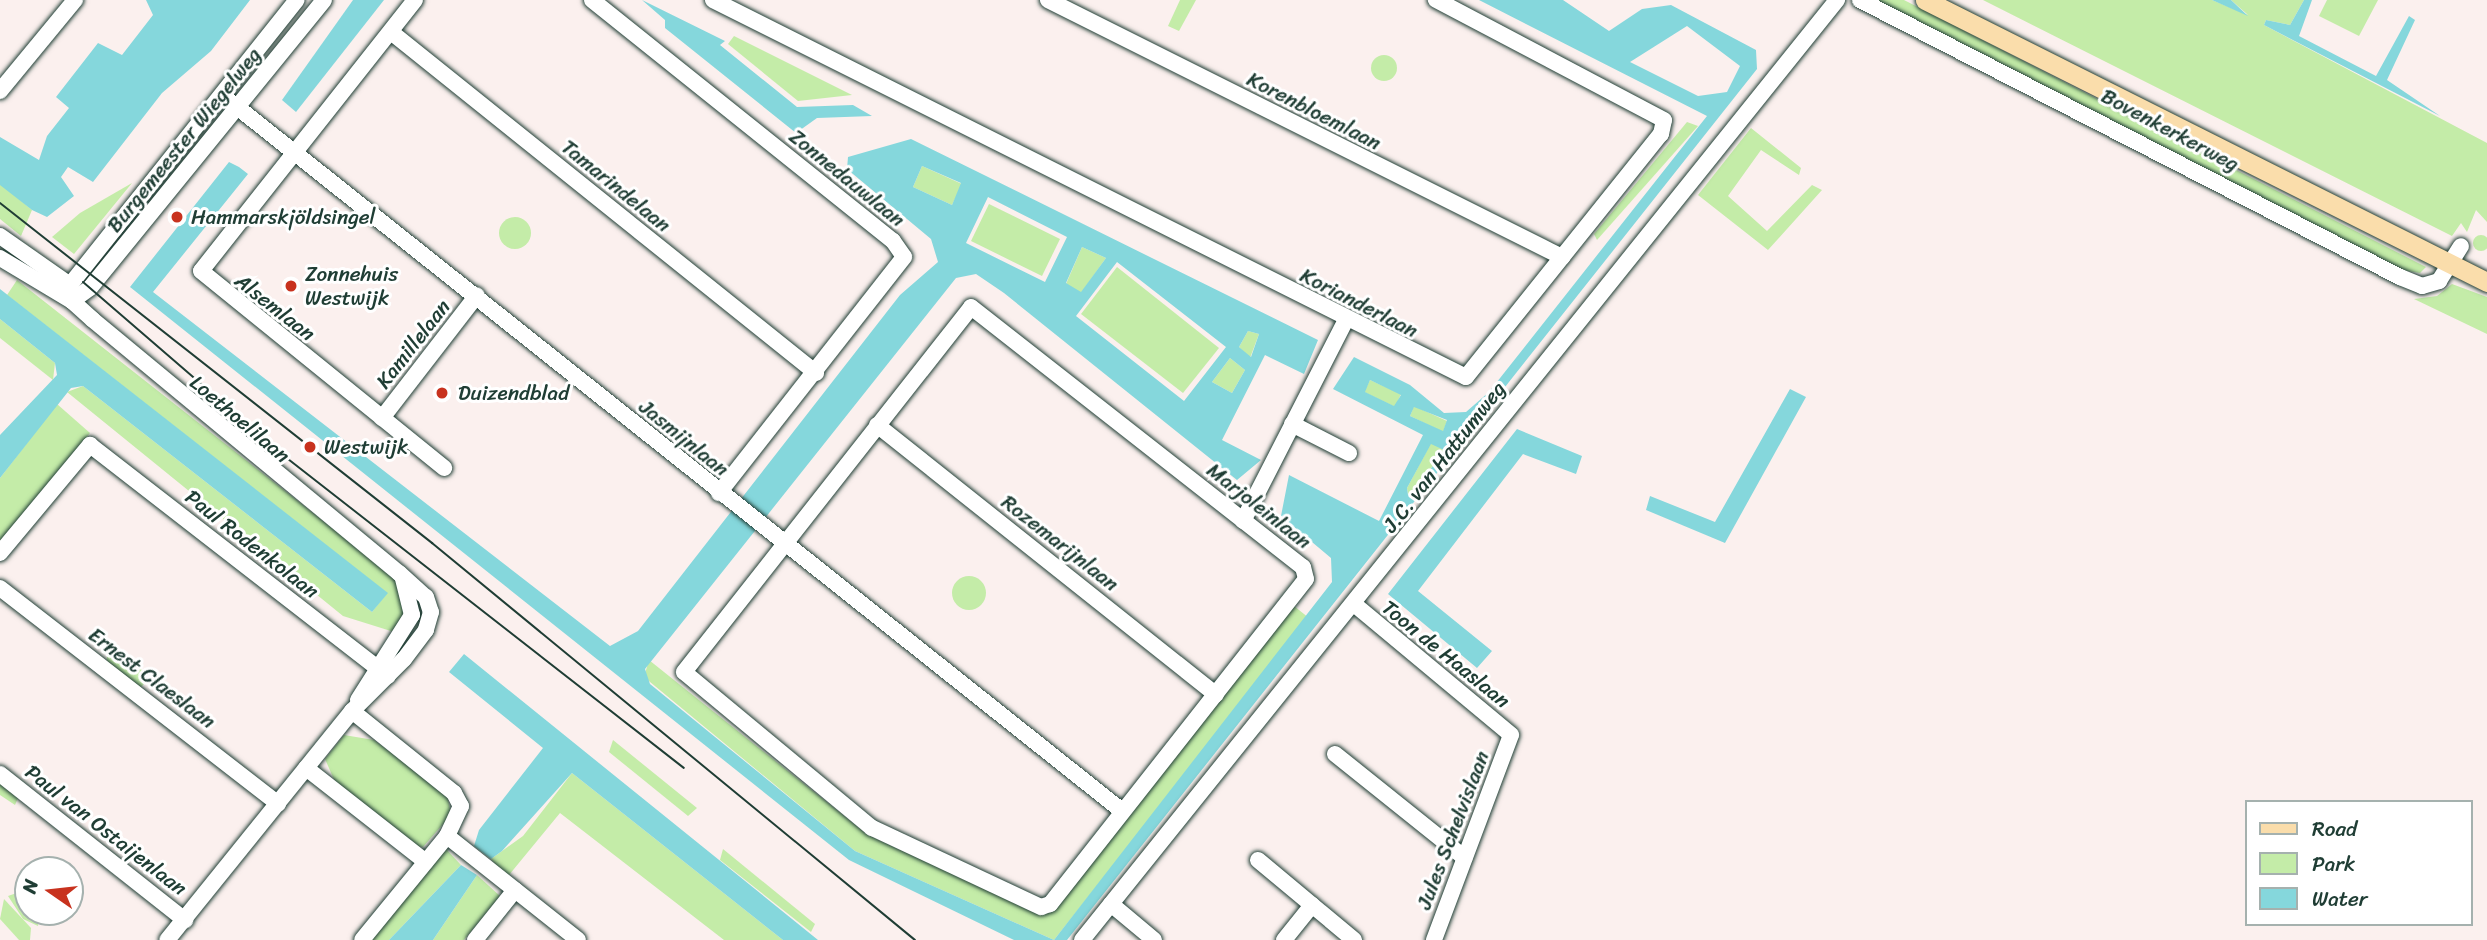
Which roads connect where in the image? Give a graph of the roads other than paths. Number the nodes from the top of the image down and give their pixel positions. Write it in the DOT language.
graph roads {
  1 [pos="75,0"];
  2 [pos="297,0"];
  3 [pos="324,0"];
  4 [pos="415,0"];
  5 [pos="592,0"];
  6 [pos="713,0"];
  7 [pos="1048,0"];
  8 [pos="1437,0"];
  9 [pos="1837,0"];
  10 [pos="1860,0"];
  11 [pos="1925,0"];
  12 [pos="391,32"];
  13 [pos="0,91"];
  14 [pos="222,95"];
  15 [pos="239,108"];
  16 [pos="293,153"];
  17 [pos="0,236"];
  18 [pos="2461,246"];
  19 [pos="1562,257"];
  20 [pos="0,258"];
  21 [pos="2450,264"];
  22 [pos="2487,282"];
  23 [pos="71,293"];
  24 [pos="477,295"];
  25 [pos="1346,320"];
  26 [pos="816,373"];
  27 [pos="382,418"];
  28 [pos="1292,424"];
  29 [pos="877,425"];
  30 [pos="1349,453"];
  31 [pos="444,468"];
  32 [pos="724,497"];
  33 [pos="1243,521"];
  34 [pos="783,544"];
  35 [pos="0,553"];
  36 [pos="0,587"];
  37 [pos="1354,604"];
  38 [pos="382,671"];
  39 [pos="1216,695"];
  40 [pos="352,711"];
  41 [pos="1511,735"];
  42 [pos="1335,754"];
  43 [pos="306,768"];
  44 [pos="0,774"];
  45 [pos="278,804"];
  46 [pos="1122,811"];
  47 [pos="447,836"];
  48 [pos="1465,858"];
  49 [pos="1258,860"];
  50 [pos="426,862"];
  51 [pos="515,890"];
  52 [pos="1111,904"];
  53 [pos="1312,905"];
  54 [pos="185,920"];
  55 [pos="167,940"];
  56 [pos="362,940"];
  57 [pos="475,940"];
  58 [pos="578,940"];
  59 [pos="1082,940"];
  60 [pos="1154,940"];
  61 [pos="1284,940"];
  62 [pos="1354,940"];
  63 [pos="1434,940"];
  1 -- 13 [label="street"];
  2 -- 14 [label="street, Burgemeester Wiegelweg"];
  3 -- 15 [label="street, Burgemeester Wiegelweg"];
  4 -- 12 [label="street"];
  5 -- 26 [label="street, Zonnedauwlaan"];
  6 -- 25 [label="street, Korianderlaan"];
  7 -- 19 [label="street, Korenbloemlaan"];
  8 -- 19 [label="street, Korianderlaan"];
  9 -- 37 [label="street, J.C. van Hattumweg"];
  10 -- 21 [label="street, Bovenkerkerweg"];
  11 -- 21 [label="main road, Bovenkerkerweg"];
  12 -- 16 [label="street"];
  12 -- 26 [label="street, Tamarindelaan"];
  14 -- 15 [label="street, Jasmijnlaan"];
  14 -- 23 [label="street, Burgemeester Wiegelweg"];
  15 -- 16 [label="street, Jasmijnlaan"];
  15 -- 23 [label="street, Burgemeester Wiegelweg"];
  16 -- 24 [label="street, Jasmijnlaan"];
  16 -- 27 [label="street, Alsemlaan"];
  17 -- 23 [label="street"];
  18 -- 21 [label="street, Bovenkerkerweg"];
  19 -- 25 [label="street, Korianderlaan"];
  20 -- 23 [label="street"];
  21 -- 22 [label="main road, Bovenkerkerweg"];
  23 -- 38 [label="street, Loethoelilaan"];
  24 -- 27 [label="street, Kamillelaan"];
  24 -- 32 [label="street, Jasmijnlaan"];
  25 -- 28 [label="street"];
  26 -- 32 [label="street, Zonnedauwlaan"];
  27 -- 31 [label="street, Alsemlaan"];
  28 -- 30 [label="street"];
  28 -- 33 [label="street"];
  29 -- 33 [label="street, Marjoleinlaan"];
  29 -- 34 [label="street, Marjoleinlaan"];
  29 -- 39 [label="street, Rozemarijnlaan"];
  32 -- 34 [label="street, Jasmijnlaan"];
  33 -- 39 [label="street, Marjoleinlaan"];
  34 -- 46 [label="street, Jasmijnlaan"];
  34 -- 46 [label="street, Marjoleinlaan"];
  35 -- 38 [label="street, Paul Rodenkolaan"];
  36 -- 45 [label="street, Ernest Claeslaan"];
  37 -- 41 [label="street, Toon de Haaslaan"];
  37 -- 52 [label="street, J.C. van Hattumweg"];
  38 -- 40 [label="street, Loethoelilaan"];
  39 -- 46 [label="street, Marjoleinlaan"];
  40 -- 43 [label="street, Loethoelilaan"];
  40 -- 47 [label="street"];
  41 -- 48 [label="street, Jules Schelvislaan"];
  42 -- 48 [label="street"];
  43 -- 45 [label="street, Loethoelilaan"];
  43 -- 50 [label="street"];
  44 -- 54 [label="street, Paul van Ostaijenlaan"];
  45 -- 54 [label="street, Loethoelilaan"];
  47 -- 50 [label="street"];
  47 -- 51 [label="street"];
  48 -- 63 [label="street, Jules Schelvislaan"];
  49 -- 53 [label="street"];
  50 -- 56 [label="street"];
  51 -- 57 [label="street"];
  51 -- 58 [label="street"];
  52 -- 59 [label="street, J.C. van Hattumweg"];
  52 -- 60 [label="street"];
  53 -- 61 [label="street"];
  53 -- 62 [label="street"];
  54 -- 55 [label="street, Loethoelilaan"];
}
